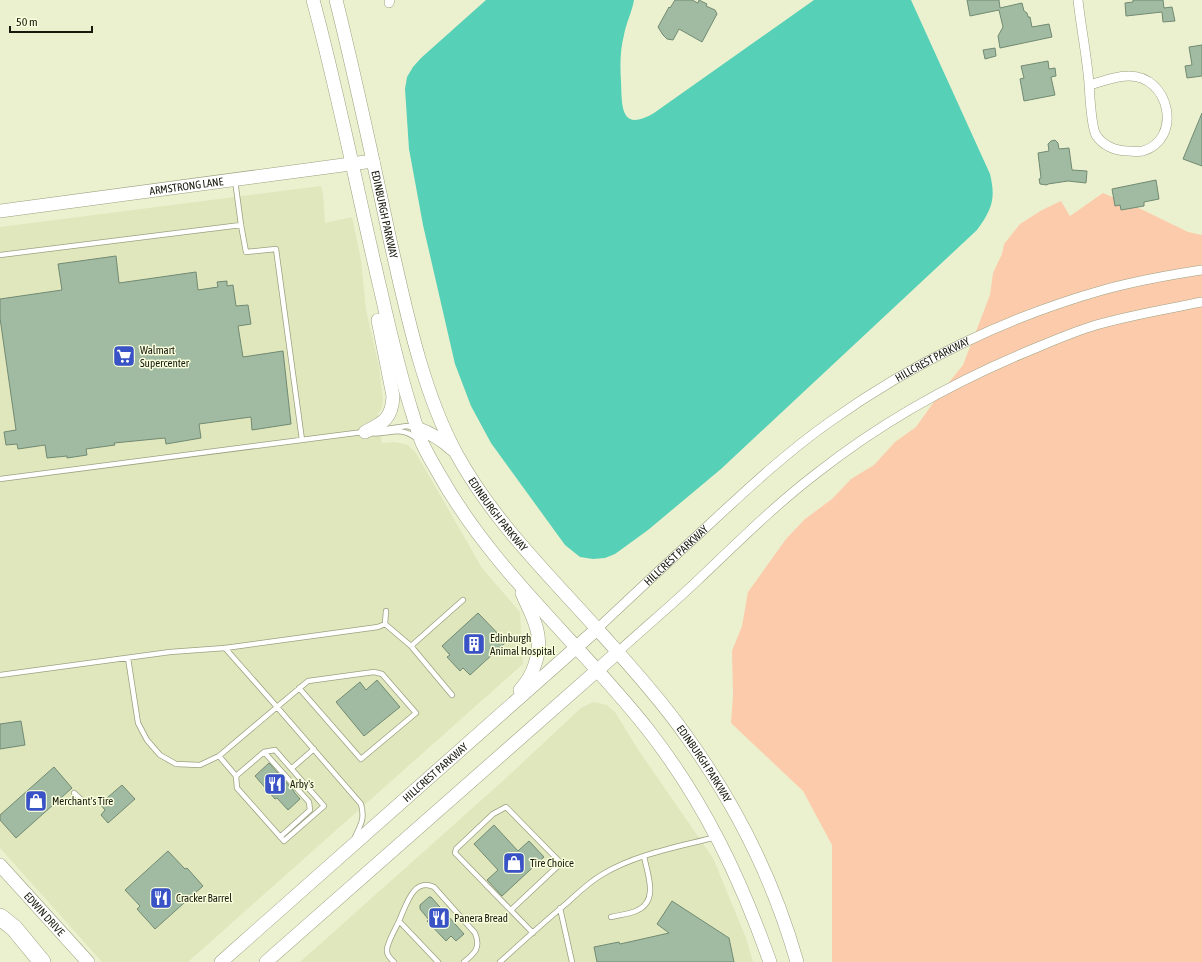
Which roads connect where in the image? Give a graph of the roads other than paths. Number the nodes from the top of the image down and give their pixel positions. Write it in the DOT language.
graph roads {
  1 [pos="312,0"];
  2 [pos="336,0"];
  3 [pos="1078,0"];
  4 [pos="1090,85"];
  5 [pos="373,162"];
  6 [pos="352,164"];
  7 [pos="235,179"];
  8 [pos="0,211"];
  9 [pos="241,225"];
  10 [pos="0,254"];
  11 [pos="375,270"];
  12 [pos="1202,270"];
  13 [pos="1202,302"];
  14 [pos="417,428"];
  15 [pos="365,432"];
  16 [pos="302,440"];
  17 [pos="422,443"];
  18 [pos="456,453"];
  19 [pos="0,479"];
  20 [pos="518,584"];
  21 [pos="463,600"];
  22 [pos="386,611"];
  23 [pos="385,624"];
  24 [pos="597,629"];
  25 [pos="411,646"];
  26 [pos="577,646"];
  27 [pos="225,648"];
  28 [pos="618,652"];
  29 [pos="128,658"];
  30 [pos="597,670"];
  31 [pos="0,676"];
  32 [pos="299,688"];
  33 [pos="452,695"];
  34 [pos="277,707"];
  35 [pos="499,715"];
  36 [pos="314,749"];
  37 [pos="264,752"];
  38 [pos="219,756"];
  39 [pos="292,768"];
  40 [pos="236,776"];
  41 [pos="74,793"];
  42 [pos="84,802"];
  43 [pos="280,837"];
  44 [pos="718,837"];
  45 [pos="350,848"];
  46 [pos="644,856"];
  47 [pos="0,865"];
  48 [pos="560,908"];
  49 [pos="510,910"];
  50 [pos="0,917"];
  51 [pos="611,917"];
  52 [pos="399,921"];
  53 [pos="533,933"];
  54 [pos="42,962"];
  55 [pos="88,962"];
  56 [pos="221,962"];
  57 [pos="266,962"];
  58 [pos="394,962"];
  59 [pos="438,962"];
  60 [pos="464,962"];
  61 [pos="500,962"];
  62 [pos="572,962"];
  63 [pos="770,962"];
  64 [pos="797,962"];
  1 -- 6 [label="main road, EDINBURGH PARKWAY"];
  2 -- 5 [label="main road, EDINBURGH PARKWAY"];
  3 -- 4 [label="street"];
  4 -- 4 [label="street"];
  5 -- 6 [label="main road, ARMSTRONG LANE"];
  5 -- 18 [label="main road, EDINBURGH PARKWAY"];
  6 -- 7 [label="main road, ARMSTRONG LANE"];
  6 -- 11 [label="main road, EDINBURGH PARKWAY"];
  7 -- 8 [label="main road, ARMSTRONG LANE"];
  7 -- 9 [label="lane"];
  9 -- 10 [label="lane"];
  9 -- 16 [label="lane"];
  11 -- 14 [label="main road, EDINBURGH PARKWAY"];
  11 -- 15 [label="main road"];
  12 -- 24 [label="street, HILLCREST PARKWAY"];
  13 -- 28 [label="street"];
  14 -- 15 [label="lane"];
  14 -- 17 [label="main road, EDINBURGH PARKWAY"];
  14 -- 18 [label="main road"];
  15 -- 16 [label="lane"];
  15 -- 17 [label="lane"];
  16 -- 19 [label="lane"];
  17 -- 20 [label="main road, EDINBURGH PARKWAY"];
  18 -- 24 [label="main road, EDINBURGH PARKWAY"];
  20 -- 26 [label="main road, EDINBURGH PARKWAY"];
  20 -- 35 [label="main road"];
  21 -- 25 [label="lane"];
  22 -- 23 [label="lane"];
  23 -- 25 [label="lane"];
  23 -- 27 [label="lane"];
  24 -- 26 [label="main road, HILLCREST PARKWAY"];
  24 -- 28 [label="main road, EDINBURGH PARKWAY"];
  25 -- 33 [label="lane"];
  26 -- 30 [label="main road, EDINBURGH PARKWAY"];
  26 -- 35 [label="main road, HILLCREST PARKWAY"];
  27 -- 29 [label="lane"];
  27 -- 34 [label="lane"];
  28 -- 30 [label="main road"];
  28 -- 64 [label="main road, EDINBURGH PARKWAY"];
  29 -- 31 [label="lane"];
  29 -- 38 [label="lane"];
  30 -- 44 [label="main road, EDINBURGH PARKWAY"];
  30 -- 57 [label="main road"];
  32 -- 32 [label="lane"];
  32 -- 34 [label="lane"];
  34 -- 36 [label="lane"];
  34 -- 38 [label="lane"];
  35 -- 45 [label="main road, HILLCREST PARKWAY"];
  36 -- 39 [label="lane"];
  36 -- 45 [label="lane"];
  37 -- 39 [label="lane"];
  37 -- 40 [label="lane"];
  37 -- 43 [label="lane"];
  38 -- 40 [label="lane"];
  39 -- 43 [label="lane"];
  40 -- 43 [label="lane"];
  41 -- 42 [label="lane"];
  44 -- 46 [label="lane"];
  44 -- 63 [label="main road, EDINBURGH PARKWAY"];
  45 -- 56 [label="main road, HILLCREST PARKWAY"];
  46 -- 48 [label="lane"];
  46 -- 51 [label="lane"];
  47 -- 55 [label="main road, EDWIN DRIVE"];
  48 -- 53 [label="lane"];
  48 -- 62 [label="lane"];
  49 -- 49 [label="lane"];
  49 -- 53 [label="lane"];
  50 -- 54 [label="highway"];
  52 -- 58 [label="lane"];
  52 -- 59 [label="lane"];
  52 -- 60 [label="lane"];
  53 -- 61 [label="lane"];
}
